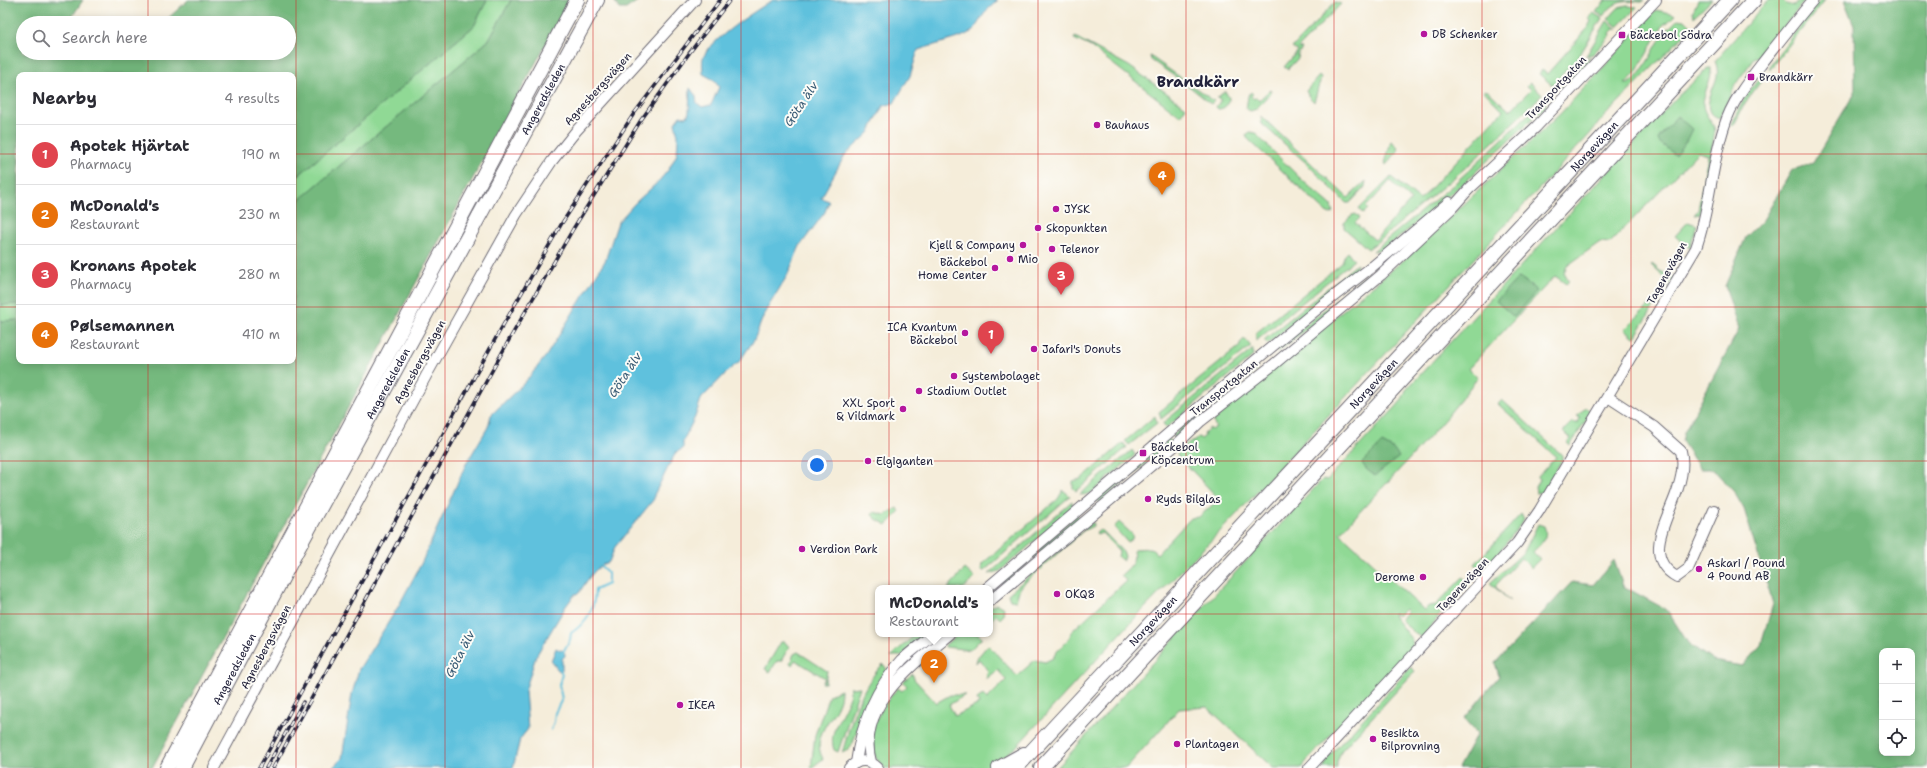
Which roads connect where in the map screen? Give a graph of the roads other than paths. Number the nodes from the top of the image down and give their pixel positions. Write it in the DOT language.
graph roads {
  1 [pos="577,0"];
  2 [pos="597,0"];
  3 [pos="695,0"];
  4 [pos="1656,0"];
  5 [pos="1730,0"];
  6 [pos="1754,0"];
  7 [pos="1813,0"];
  8 [pos="1469,189"];
  9 [pos="1608,397"];
  10 [pos="1714,510"];
  11 [pos="990,585"];
  12 [pos="993,598"];
  13 [pos="929,637"];
  14 [pos="946,637"];
  15 [pos="1035,748"];
  16 [pos="852,765"];
  17 [pos="874,765"];
  18 [pos="167,768"];
  19 [pos="182,768"];
  20 [pos="214,768"];
  21 [pos="999,768"];
  22 [pos="1016,768"];
  23 [pos="1041,768"];
  24 [pos="1309,768"];
  1 -- 18 [label="highway, Angeredsleden"];
  2 -- 19 [label="highway, Angeredsleden"];
  3 -- 20 [label="street, Agnesbergsvägen"];
  4 -- 8 [label="street, Transportgatan"];
  5 -- 15 [label="highway, Norgevägen"];
  6 -- 23 [label="highway, Norgevägen"];
  7 -- 9 [label="street, Tagenevägen"];
  8 -- 11 [label="street, Transportgatan"];
  8 -- 12 [label="street, Transportgatan"];
  9 -- 10 [label="street"];
  9 -- 24 [label="street, Tagenevägen"];
  13 -- 16 [label="street"];
  14 -- 17 [label="street"];
  15 -- 21 [label="highway"];
  15 -- 22 [label="highway, Norgevägen"];
  16 -- 17 [label="street"];
}
